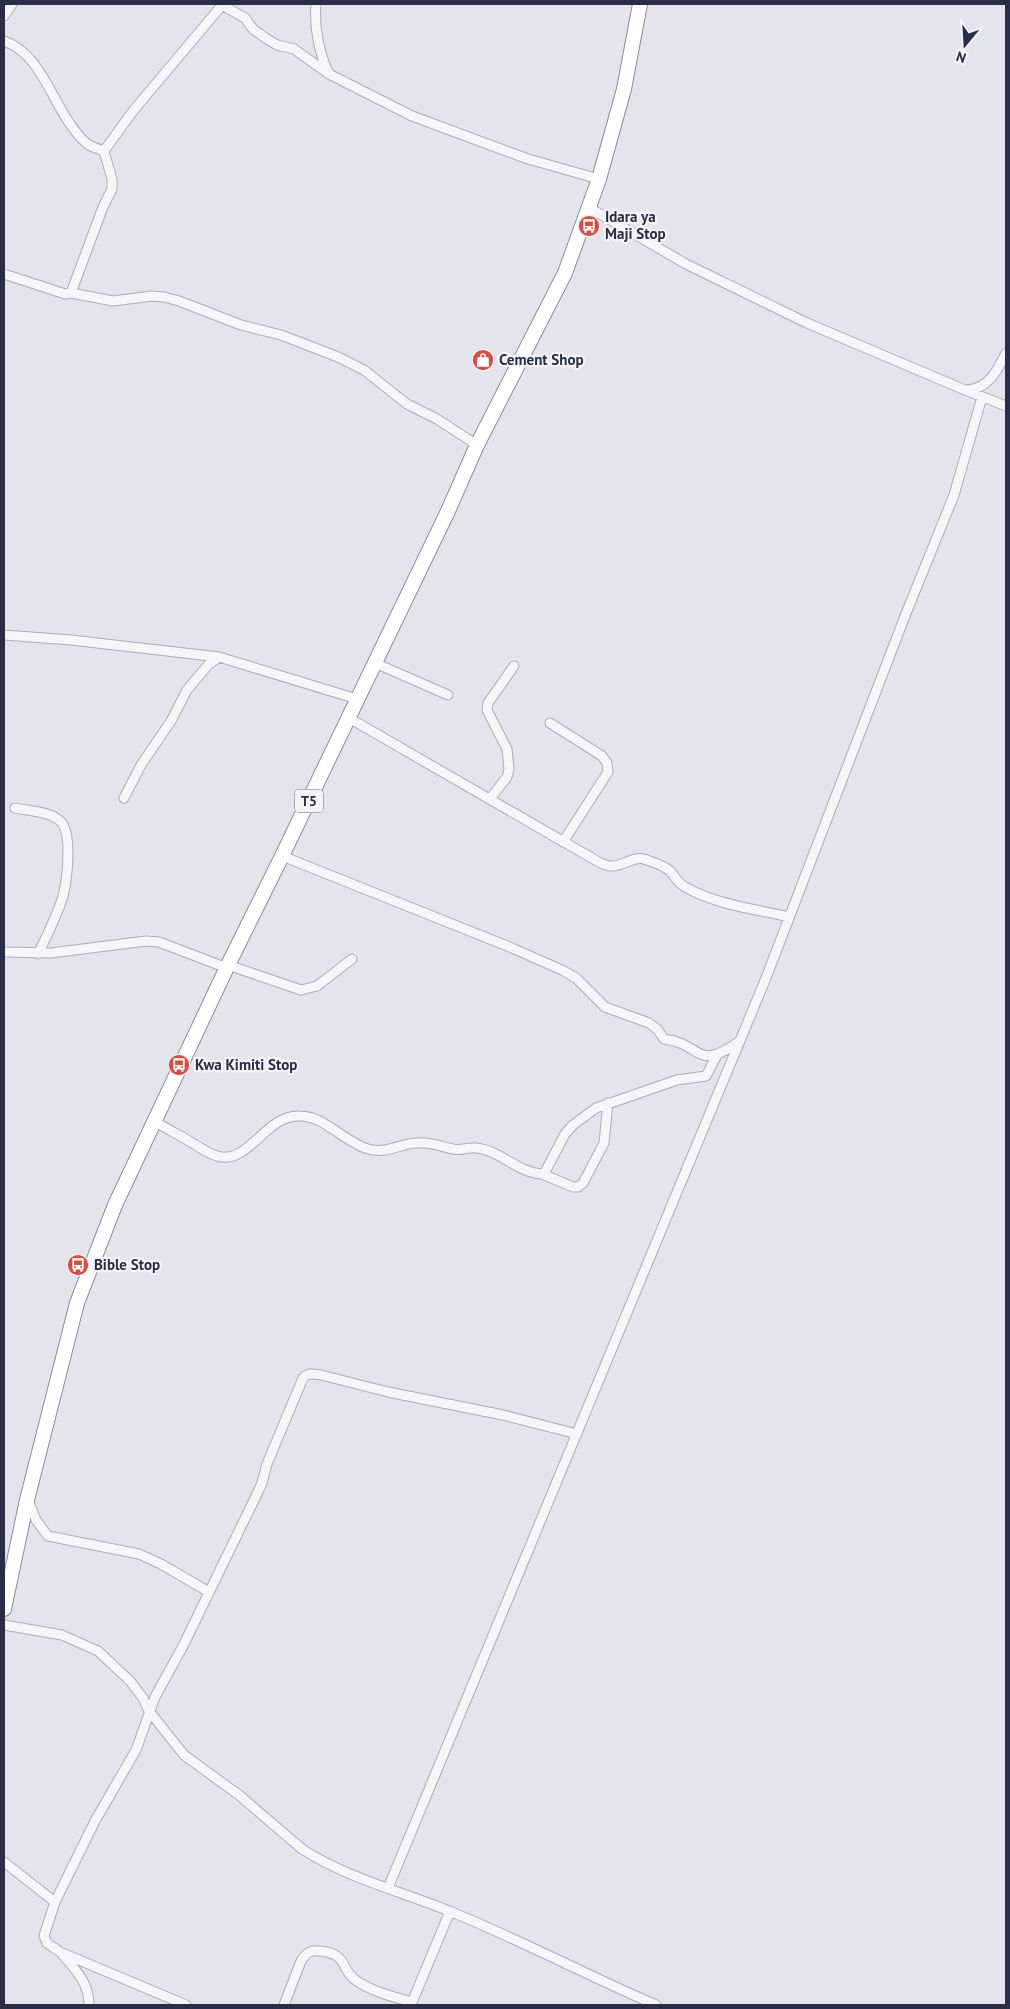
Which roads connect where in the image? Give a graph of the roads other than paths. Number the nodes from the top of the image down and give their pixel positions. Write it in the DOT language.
graph roads {
  1 [pos="12,4"];
  2 [pos="222,4"];
  3 [pos="316,4"];
  4 [pos="640,4"];
  5 [pos="4,16"];
  6 [pos="4,41"];
  7 [pos="329,74"];
  8 [pos="104,151"];
  9 [pos="599,179"];
  10 [pos="588,207"];
  11 [pos="4,274"];
  12 [pos="71,293"];
  13 [pos="1006,353"];
  14 [pos="965,390"];
  15 [pos="982,397"];
  16 [pos="1006,406"];
  17 [pos="477,445"];
  18 [pos="4,635"];
  19 [pos="219,658"];
  20 [pos="375,662"];
  21 [pos="514,666"];
  22 [pos="448,695"];
  23 [pos="357,699"];
  24 [pos="349,718"];
  25 [pos="550,723"];
  26 [pos="124,798"];
  27 [pos="490,799"];
  28 [pos="15,808"];
  29 [pos="563,842"];
  30 [pos="282,856"];
  31 [pos="789,917"];
  32 [pos="4,952"];
  33 [pos="38,954"];
  34 [pos="352,959"];
  35 [pos="227,967"];
  36 [pos="740,1041"];
  37 [pos="717,1055"];
  38 [pos="608,1103"];
  39 [pos="154,1122"];
  40 [pos="542,1174"];
  41 [pos="577,1434"];
  42 [pos="28,1500"];
  43 [pos="209,1592"];
  44 [pos="4,1609"];
  45 [pos="4,1625"];
  46 [pos="149,1711"];
  47 [pos="4,1862"];
  48 [pos="388,1888"];
  49 [pos="55,1902"];
  50 [pos="450,1911"];
  51 [pos="60,1952"];
  52 [pos="411,2004"];
  53 [pos="89,2005"];
  54 [pos="186,2005"];
  55 [pos="284,2005"];
  56 [pos="656,2005"];
  1 -- 5 [label="street"];
  2 -- 7 [label="street"];
  2 -- 8 [label="street"];
  3 -- 7 [label="street"];
  4 -- 9 [label="highway, T5"];
  6 -- 8 [label="street"];
  7 -- 9 [label="street"];
  8 -- 12 [label="street"];
  9 -- 10 [label="highway, T5"];
  10 -- 14 [label="street"];
  10 -- 17 [label="highway, T5"];
  11 -- 12 [label="street"];
  12 -- 17 [label="street"];
  13 -- 14 [label="street"];
  14 -- 15 [label="street"];
  15 -- 16 [label="street"];
  15 -- 31 [label="street"];
  17 -- 20 [label="highway, T5"];
  18 -- 19 [label="street"];
  19 -- 23 [label="street"];
  19 -- 26 [label="street"];
  20 -- 22 [label="street"];
  20 -- 23 [label="highway, T5"];
  21 -- 27 [label="street"];
  23 -- 24 [label="highway, T5"];
  24 -- 27 [label="street"];
  24 -- 30 [label="highway, T5"];
  25 -- 29 [label="street"];
  27 -- 29 [label="street"];
  28 -- 33 [label="street"];
  29 -- 31 [label="street"];
  30 -- 35 [label="highway, T5"];
  30 -- 37 [label="street"];
  31 -- 36 [label="street"];
  32 -- 33 [label="street"];
  33 -- 35 [label="street"];
  34 -- 35 [label="street"];
  35 -- 39 [label="highway, T5"];
  36 -- 37 [label="street"];
  36 -- 41 [label="street"];
  37 -- 38 [label="street"];
  38 -- 40 [label="street"];
  38 -- 40 [label="street"];
  39 -- 40 [label="street"];
  39 -- 42 [label="highway, T5"];
  41 -- 43 [label="street"];
  41 -- 48 [label="street"];
  42 -- 43 [label="street"];
  42 -- 44 [label="highway, T5"];
  43 -- 46 [label="street"];
  45 -- 46 [label="street"];
  46 -- 48 [label="street"];
  46 -- 49 [label="street"];
  47 -- 49 [label="street"];
  48 -- 50 [label="street"];
  49 -- 51 [label="street"];
  50 -- 52 [label="street"];
  50 -- 56 [label="street"];
  51 -- 53 [label="street"];
  51 -- 54 [label="street"];
  52 -- 55 [label="street"];
}
